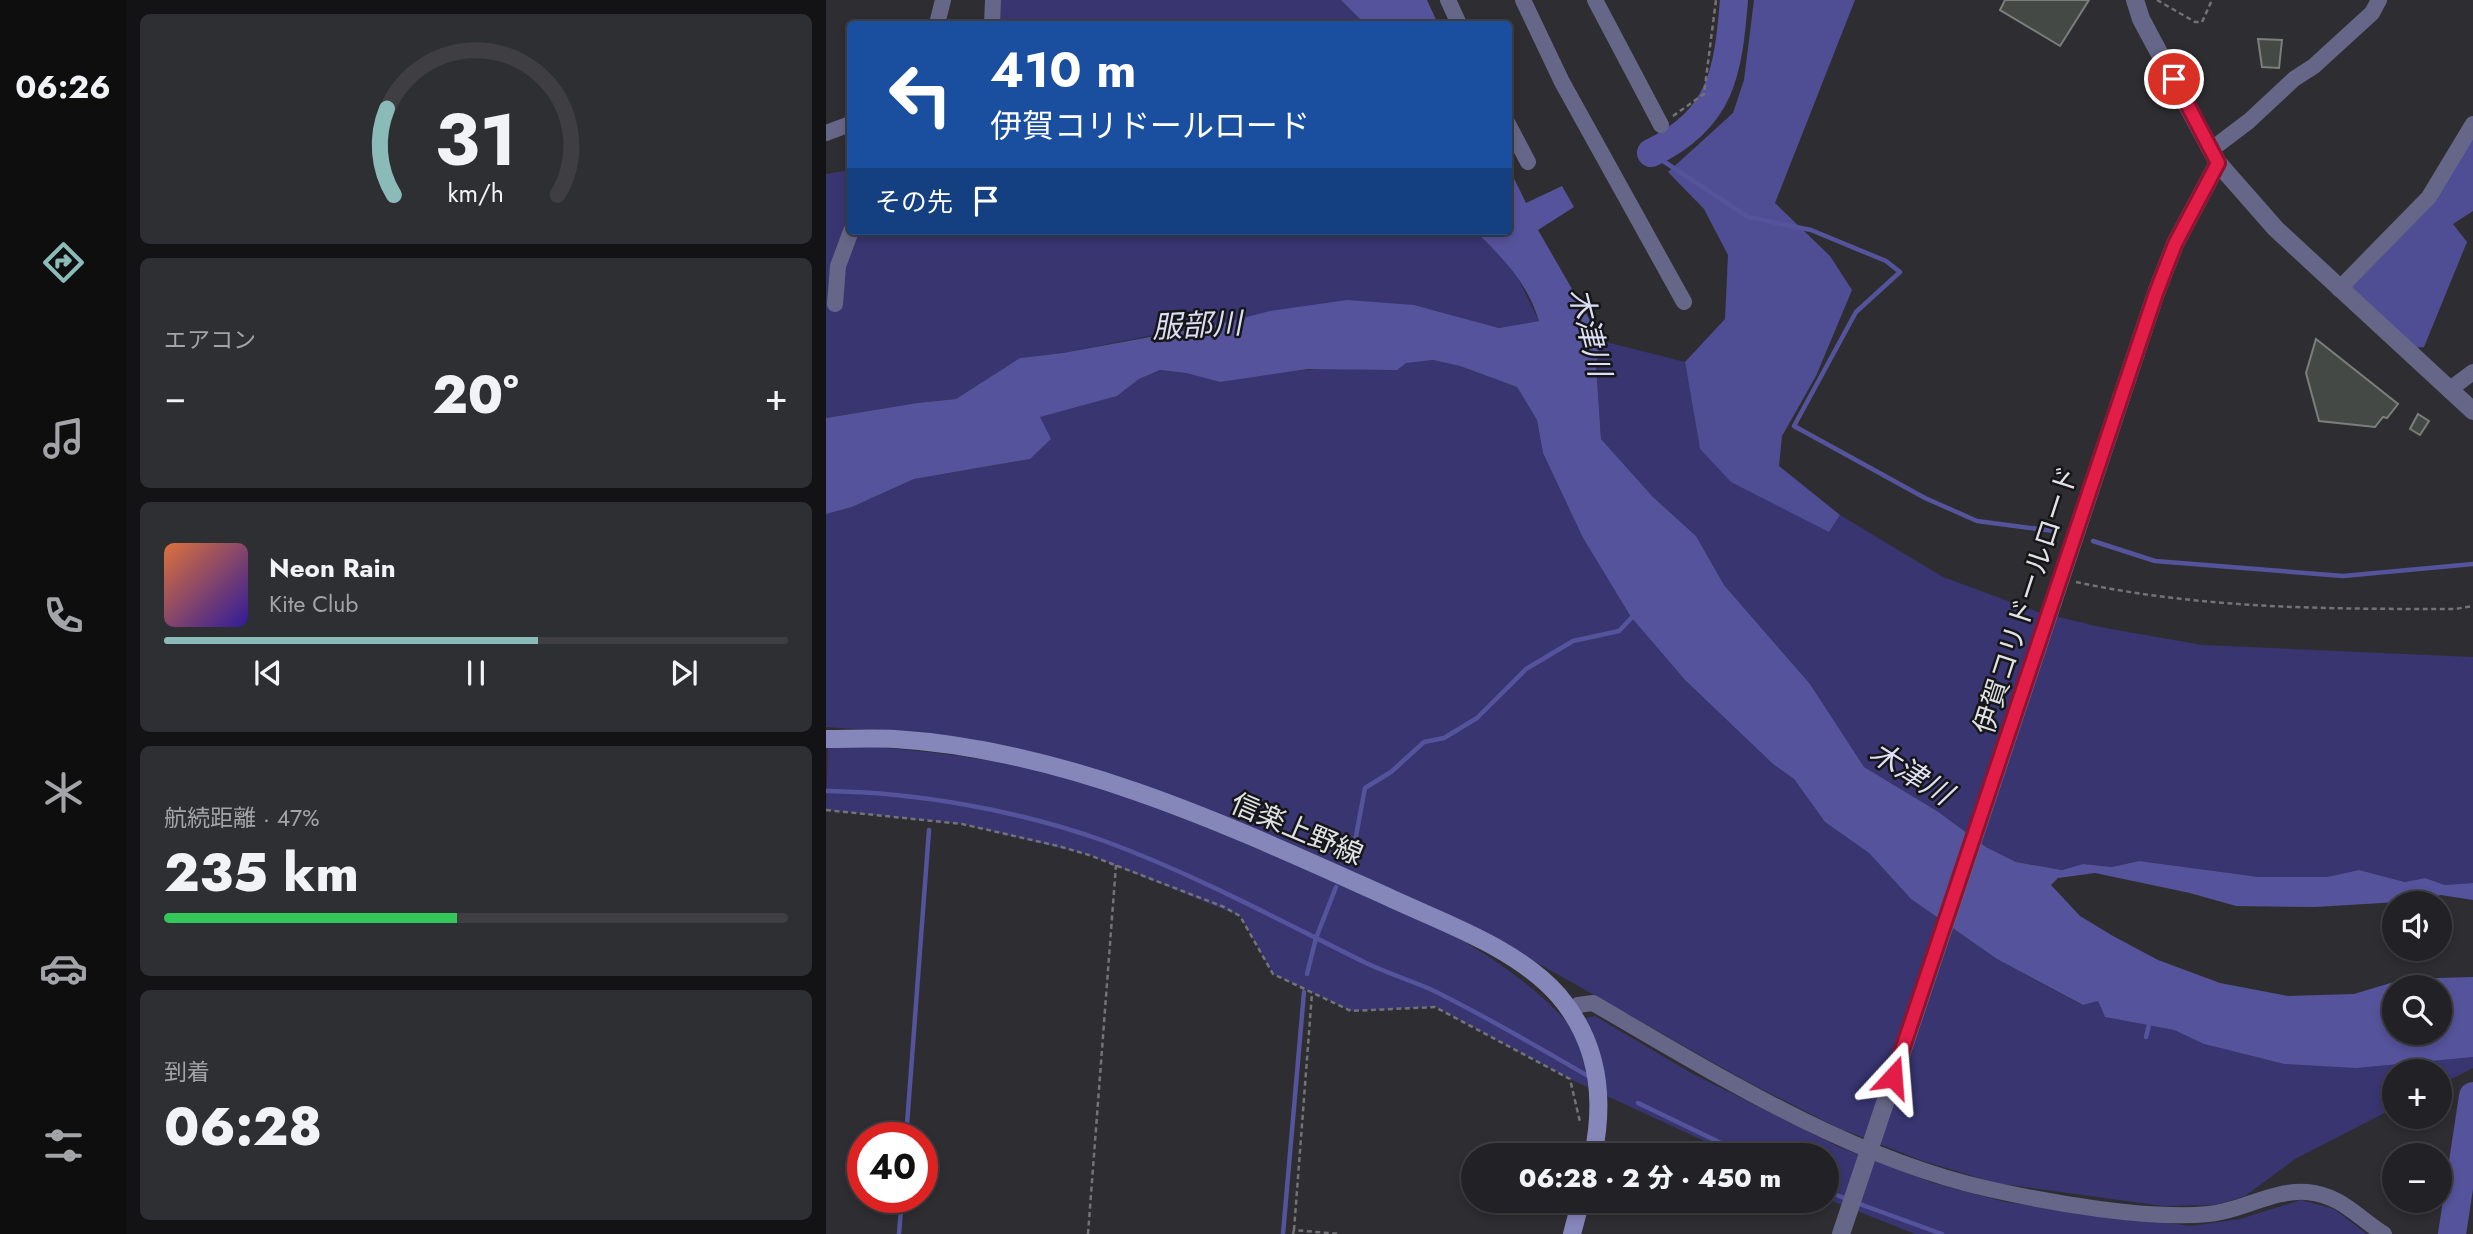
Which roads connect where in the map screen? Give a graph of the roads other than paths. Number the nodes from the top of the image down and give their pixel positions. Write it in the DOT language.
graph roads {
  1 [pos="943,0"];
  2 [pos="993,0"];
  3 [pos="1448,0"];
  4 [pos="1523,0"];
  5 [pos="1595,0"];
  6 [pos="2134,0"];
  7 [pos="2379,0"];
  8 [pos="938,21"];
  9 [pos="992,21"];
  10 [pos="1458,21"];
  11 [pos="2473,124"];
  12 [pos="847,125"];
  13 [pos="1661,125"];
  14 [pos="1512,132"];
  15 [pos="826,133"];
  16 [pos="2215,156"];
  17 [pos="1528,162"];
  18 [pos="849,235"];
  19 [pos="2339,289"];
  20 [pos="1684,302"];
  21 [pos="835,304"];
  22 [pos="2473,372"];
  23 [pos="2449,390"];
  24 [pos="2473,411"];
  25 [pos="826,740"];
  26 [pos="1569,1010"];
  27 [pos="1595,1143"];
  28 [pos="1578,1213"];
  29 [pos="1572,1234"];
  30 [pos="1841,1234"];
  31 [pos="2384,1234"];
  1 -- 8 [label="street"];
  2 -- 9 [label="street"];
  3 -- 10 [label="street"];
  4 -- 20 [label="street"];
  5 -- 13 [label="street"];
  6 -- 16 [label="street"];
  7 -- 16 [label="street"];
  11 -- 19 [label="street"];
  12 -- 15 [label="street"];
  14 -- 17 [label="street"];
  16 -- 19 [label="street"];
  16 -- 30 [label="street, 伊賀コリドールロード, bridge"];
  18 -- 21 [label="street"];
  19 -- 23 [label="street"];
  22 -- 23 [label="street"];
  23 -- 24 [label="street"];
  25 -- 26 [label="main road, 信楽上野線"];
  26 -- 27 [label="main road, 信楽上野線"];
  26 -- 31 [label="street"];
  28 -- 29 [label="main road"];
}
